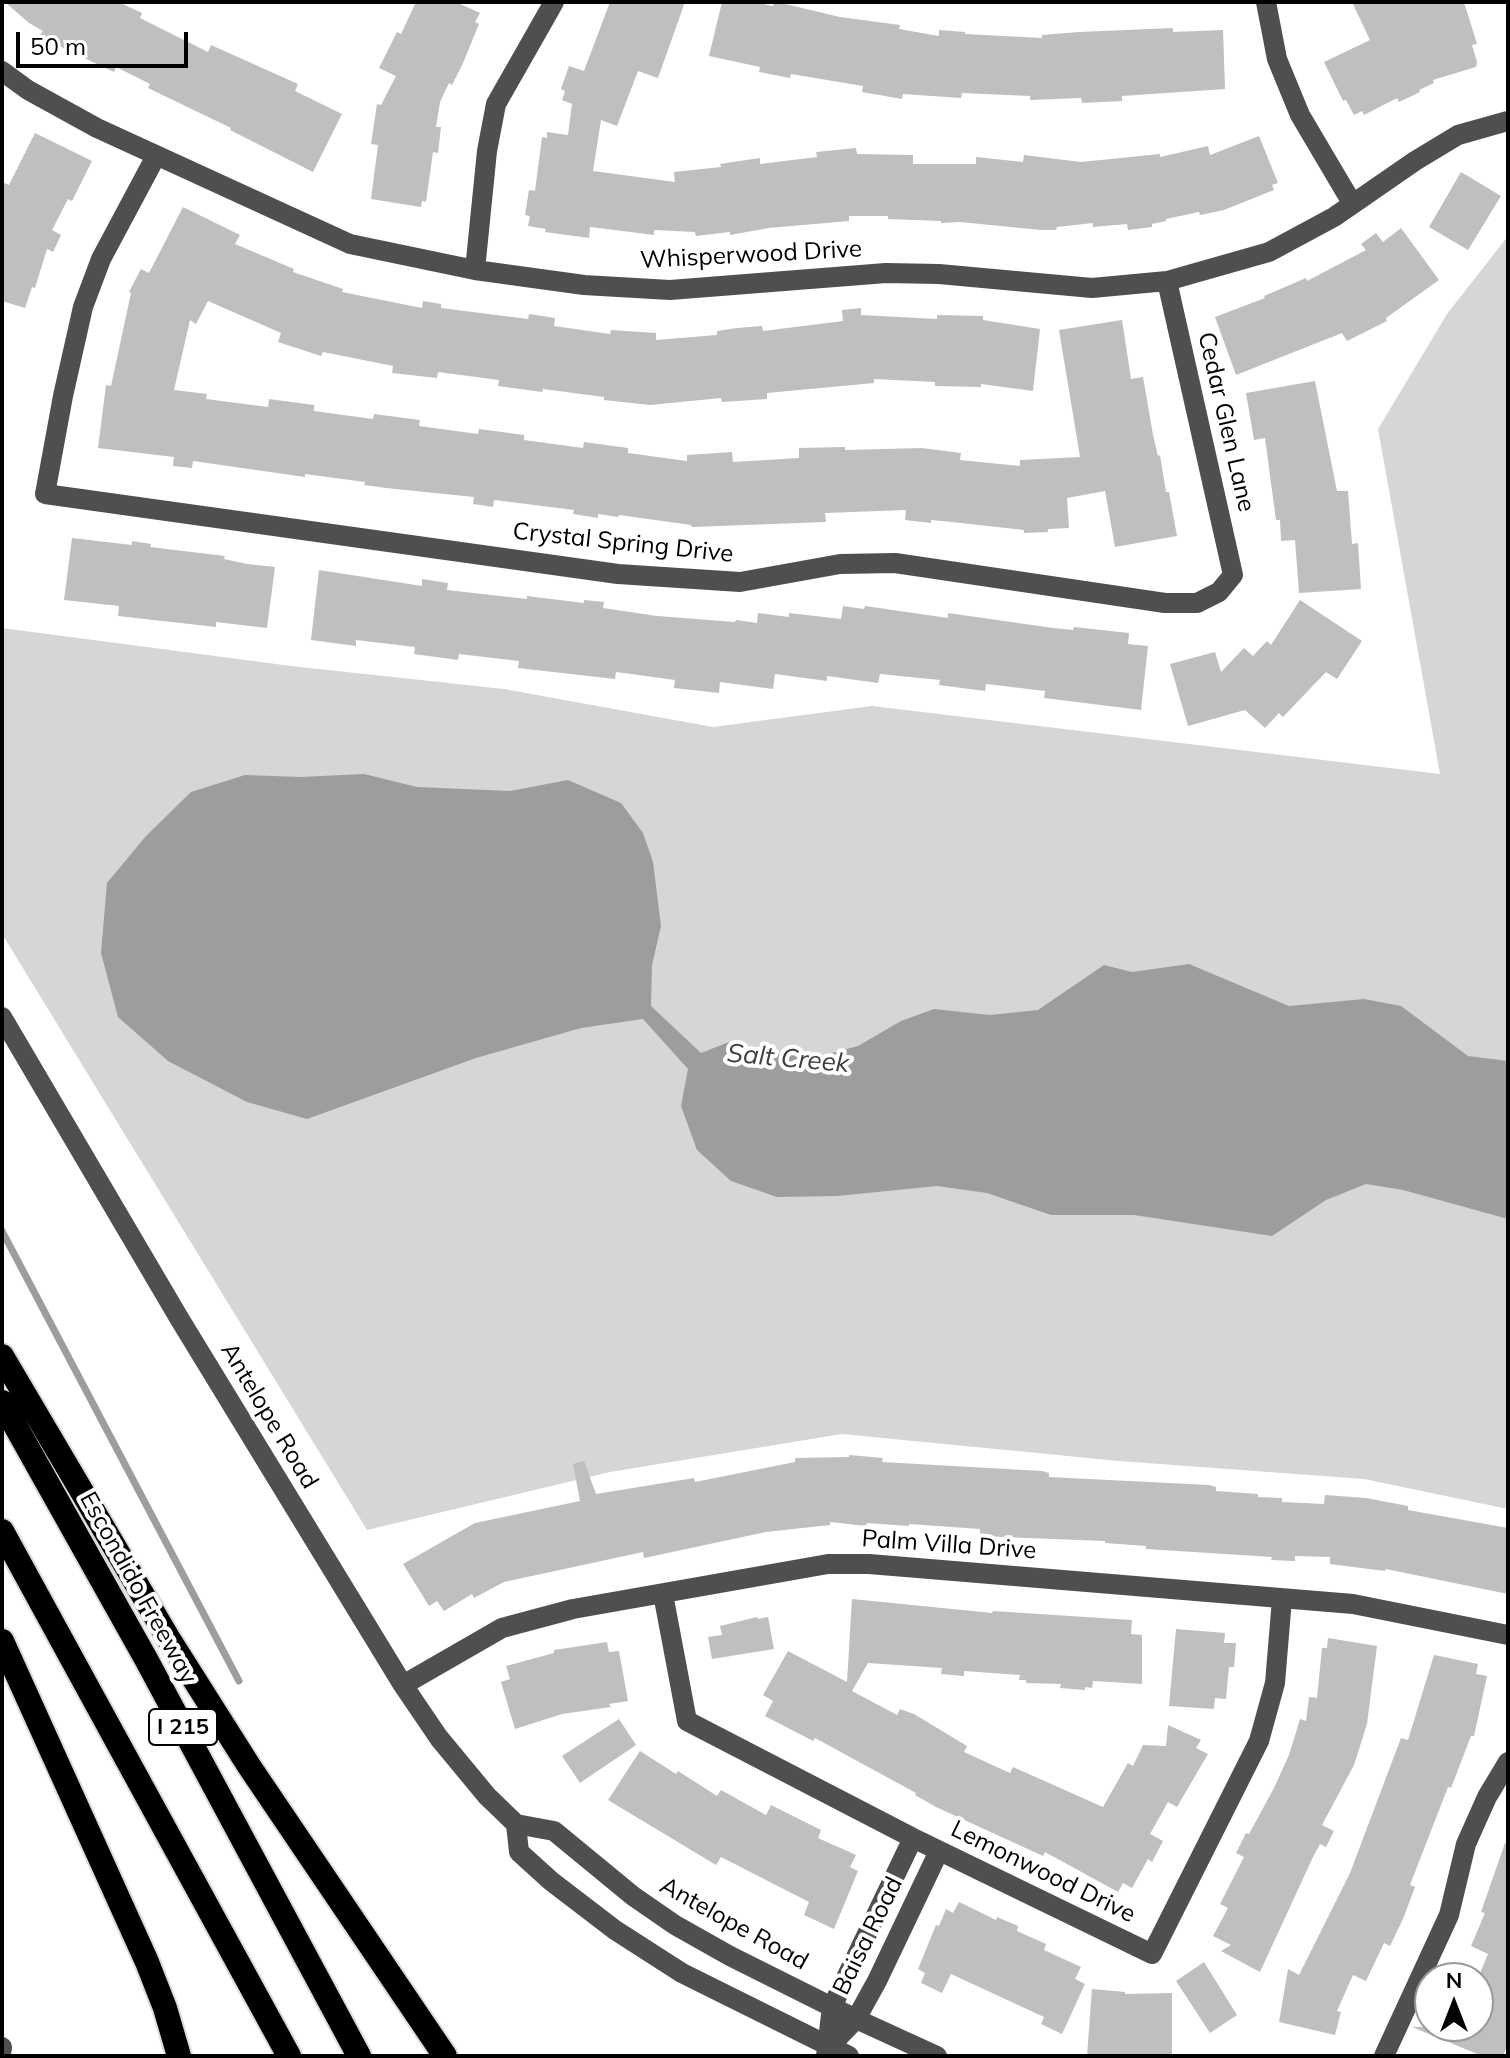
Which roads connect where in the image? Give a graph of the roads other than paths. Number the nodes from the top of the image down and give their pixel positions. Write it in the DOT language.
graph roads {
  1 [pos="554,2"];
  2 [pos="1266,2"];
  3 [pos="2,71"];
  4 [pos="1508,121"];
  5 [pos="156,156"];
  6 [pos="1352,203"];
  7 [pos="475,270"];
  8 [pos="1167,281"];
  9 [pos="1233,575"];
  10 [pos="2,1017"];
  11 [pos="2,1356"];
  12 [pos="2,1402"];
  13 [pos="2,1531"];
  14 [pos="663,1594"];
  15 [pos="1282,1599"];
  16 [pos="1508,1635"];
  17 [pos="2,1641"];
  18 [pos="403,1685"];
  19 [pos="1508,1762"];
  20 [pos="516,1824"];
  21 [pos="913,1838"];
  22 [pos="939,1851"];
  23 [pos="832,2007"];
  24 [pos="856,2019"];
  25 [pos="827,2052"];
  26 [pos="179,2056"];
  27 [pos="289,2056"];
  28 [pos="359,2056"];
  29 [pos="445,2056"];
  30 [pos="849,2056"];
  31 [pos="937,2056"];
  32 [pos="1384,2056"];
  1 -- 7 [label="street"];
  2 -- 6 [label="street"];
  3 -- 5 [label="street, Whisperwood Drive"];
  4 -- 6 [label="street, Whisperwood Drive"];
  5 -- 7 [label="street, Whisperwood Drive"];
  5 -- 9 [label="street, Crystal Spring Drive"];
  6 -- 8 [label="street, Whisperwood Drive"];
  7 -- 8 [label="street, Whisperwood Drive"];
  8 -- 9 [label="street, Cedar Glen Lane"];
  10 -- 18 [label="street, Antelope Road"];
  11 -- 29 [label="highway"];
  12 -- 28 [label="highway, Escondido Freeway / I 215"];
  13 -- 27 [label="highway, I 215"];
  14 -- 15 [label="street, Palm Villa Drive"];
  14 -- 18 [label="street, Palm Villa Drive"];
  14 -- 21 [label="street, Lemonwood Drive"];
  15 -- 16 [label="street, Palm Villa Drive"];
  15 -- 22 [label="street, Lemonwood Drive"];
  17 -- 26 [label="highway"];
  18 -- 20 [label="street, Antelope Road"];
  19 -- 32 [label="street"];
  20 -- 23 [label="street, Antelope Road"];
  20 -- 25 [label="street, Antelope Road"];
  21 -- 22 [label="street, Lemonwood Drive"];
  21 -- 23 [label="street, Baisa Road"];
  22 -- 24 [label="street, Baisa Road"];
  23 -- 24 [label="street, Antelope Road"];
  23 -- 25 [label="street, Baisa Road"];
  24 -- 25 [label="street, Baisa Road"];
  24 -- 31 [label="street, Antelope Road"];
  25 -- 30 [label="street, Antelope Road"];
}
